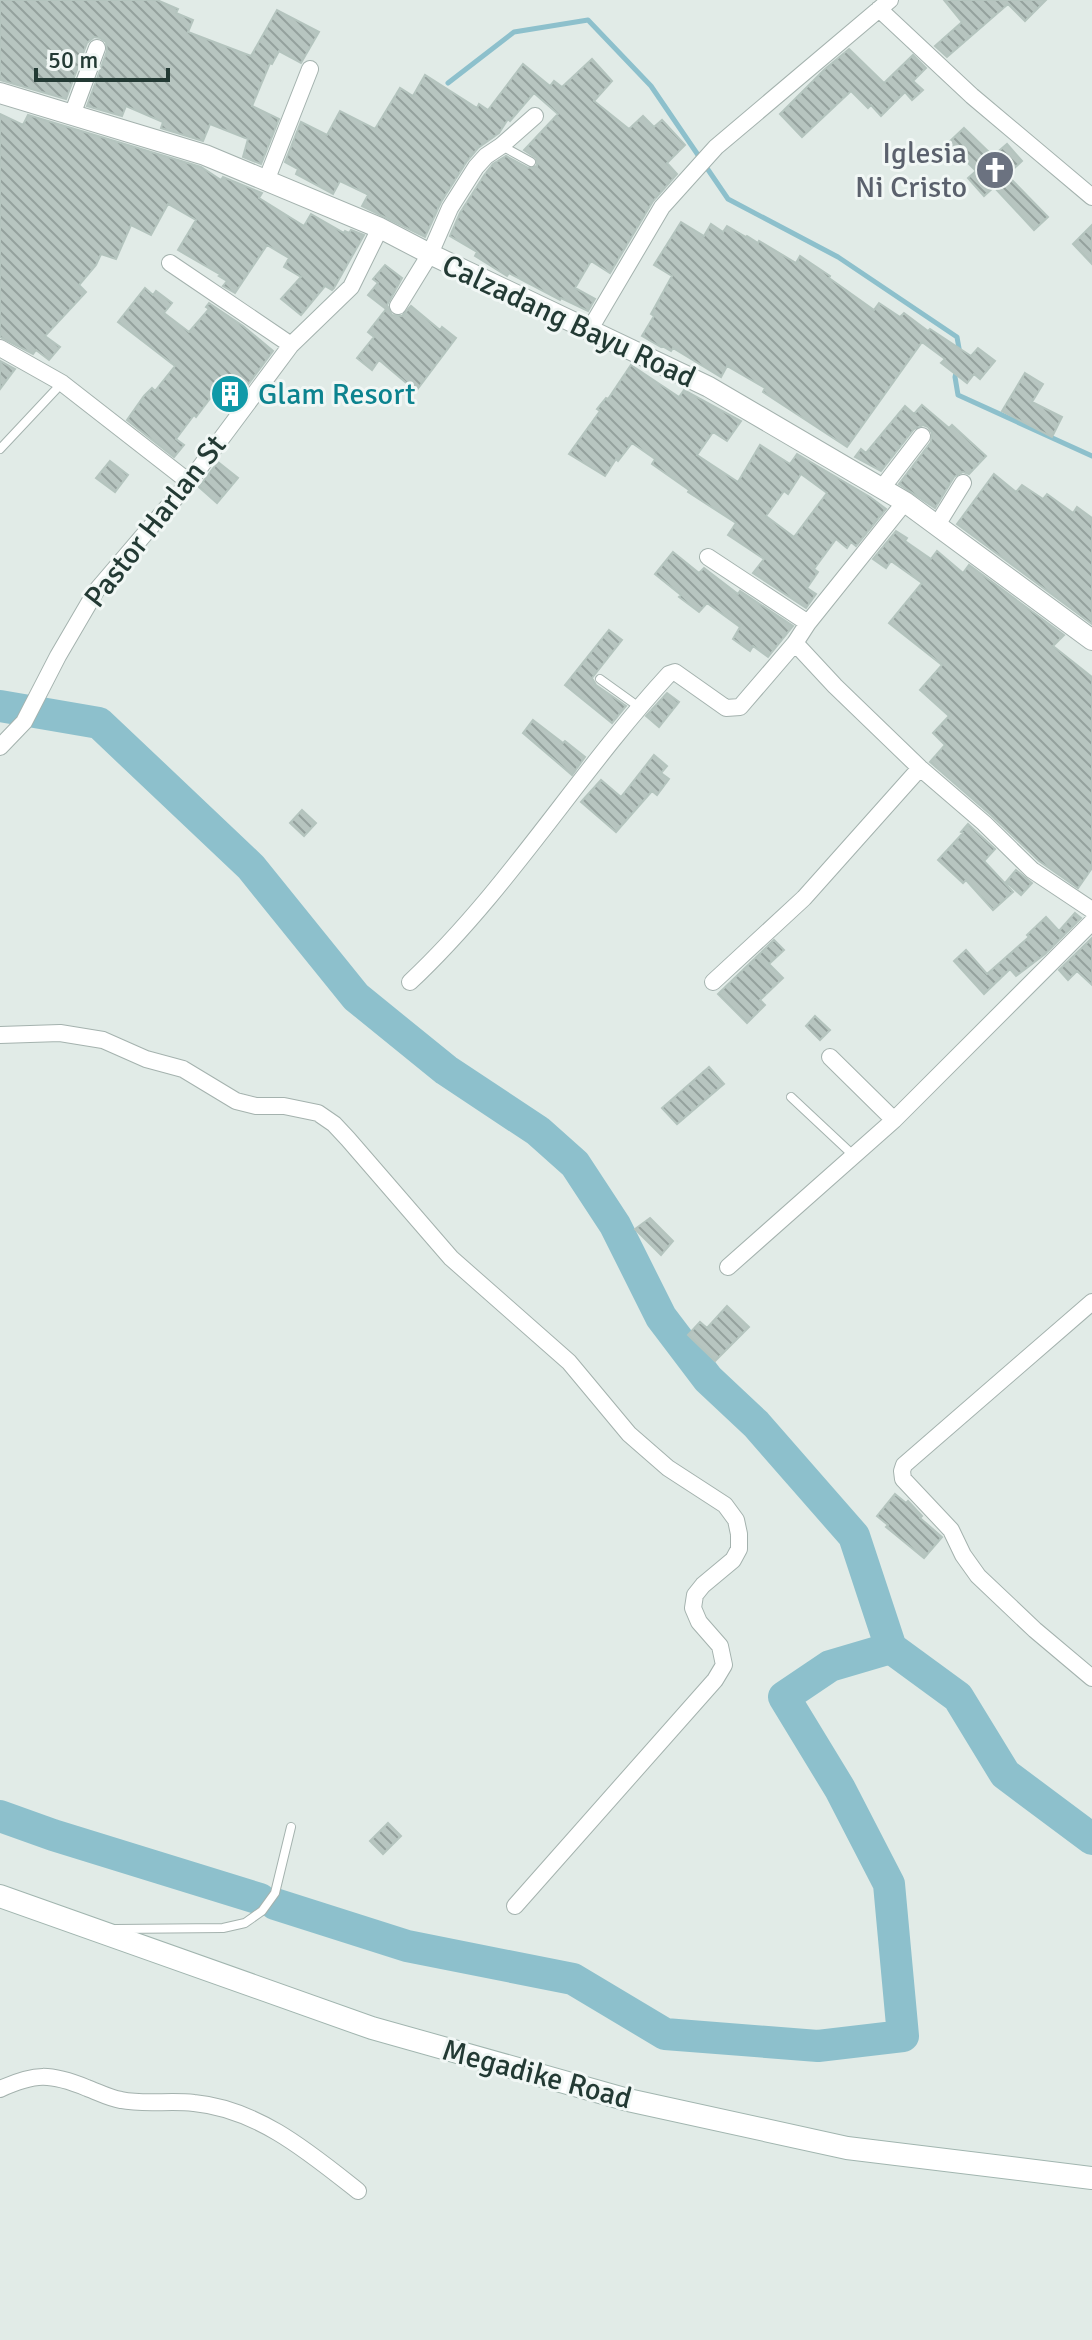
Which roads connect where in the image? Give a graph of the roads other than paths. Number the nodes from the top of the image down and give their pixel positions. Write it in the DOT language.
graph roads {
  1 [pos="886,3"];
  2 [pos="97,48"];
  3 [pos="310,69"];
  4 [pos="0,93"];
  5 [pos="72,115"];
  6 [pos="535,116"];
  7 [pos="501,146"];
  8 [pos="531,162"];
  9 [pos="266,181"];
  10 [pos="1092,197"];
  11 [pos="380,228"];
  12 [pos="430,254"];
  13 [pos="170,263"];
  14 [pos="398,306"];
  15 [pos="590,329"];
  16 [pos="291,345"];
  17 [pos="0,348"];
  18 [pos="62,383"];
  19 [pos="922,436"];
  20 [pos="0,449"];
  21 [pos="189,482"];
  22 [pos="963,483"];
  23 [pos="882,488"];
  24 [pos="905,502"];
  25 [pos="937,525"];
  26 [pos="708,557"];
  27 [pos="808,623"];
  28 [pos="1092,640"];
  29 [pos="795,643"];
  30 [pos="600,679"];
  31 [pos="639,707"];
  32 [pos="0,747"];
  33 [pos="920,768"];
  34 [pos="1092,910"];
  35 [pos="1092,922"];
  36 [pos="410,982"];
  37 [pos="713,982"];
  38 [pos="0,1035"];
  39 [pos="830,1057"];
  40 [pos="791,1097"];
  41 [pos="894,1120"];
  42 [pos="853,1155"];
  43 [pos="728,1267"];
  44 [pos="1092,1302"];
  45 [pos="1092,1678"];
  46 [pos="291,1827"];
  47 [pos="0,1896"];
  48 [pos="515,1906"];
  49 [pos="91,1929"];
  50 [pos="0,2089"];
  51 [pos="1092,2178"];
  52 [pos="358,2191"];
  1 -- 10 [label="street"];
  1 -- 15 [label="street"];
  2 -- 5 [label="street"];
  3 -- 9 [label="street"];
  4 -- 5 [label="street, Calzadang Bayu Road"];
  5 -- 9 [label="street, Calzadang Bayu Road"];
  6 -- 7 [label="street"];
  7 -- 8 [label="lane"];
  7 -- 12 [label="street"];
  9 -- 11 [label="street, Calzadang Bayu Road"];
  11 -- 12 [label="street, Calzadang Bayu Road"];
  11 -- 16 [label="street, Pastor Harlan St"];
  12 -- 14 [label="street"];
  12 -- 15 [label="street, Calzadang Bayu Road"];
  13 -- 16 [label="street"];
  15 -- 23 [label="street, Calzadang Bayu Road"];
  16 -- 21 [label="street, Pastor Harlan St"];
  17 -- 18 [label="street"];
  18 -- 20 [label="lane"];
  18 -- 21 [label="street"];
  19 -- 23 [label="street"];
  21 -- 32 [label="street, Pastor Harlan St"];
  22 -- 25 [label="street"];
  23 -- 24 [label="street, Calzadang Bayu Road"];
  24 -- 25 [label="street, Calzadang Bayu Road"];
  24 -- 27 [label="street"];
  25 -- 28 [label="street, Calzadang Bayu Road"];
  26 -- 27 [label="street"];
  27 -- 29 [label="street"];
  29 -- 31 [label="street"];
  29 -- 33 [label="street"];
  30 -- 31 [label="lane"];
  31 -- 36 [label="street"];
  33 -- 34 [label="street"];
  33 -- 37 [label="street"];
  35 -- 41 [label="street"];
  38 -- 48 [label="street"];
  39 -- 41 [label="street"];
  40 -- 42 [label="lane"];
  41 -- 42 [label="street"];
  42 -- 43 [label="street"];
  44 -- 45 [label="street"];
  46 -- 49 [label="lane"];
  47 -- 49 [label="main road, Megadike Road"];
  49 -- 51 [label="main road, Megadike Road"];
  50 -- 52 [label="street"];
}
